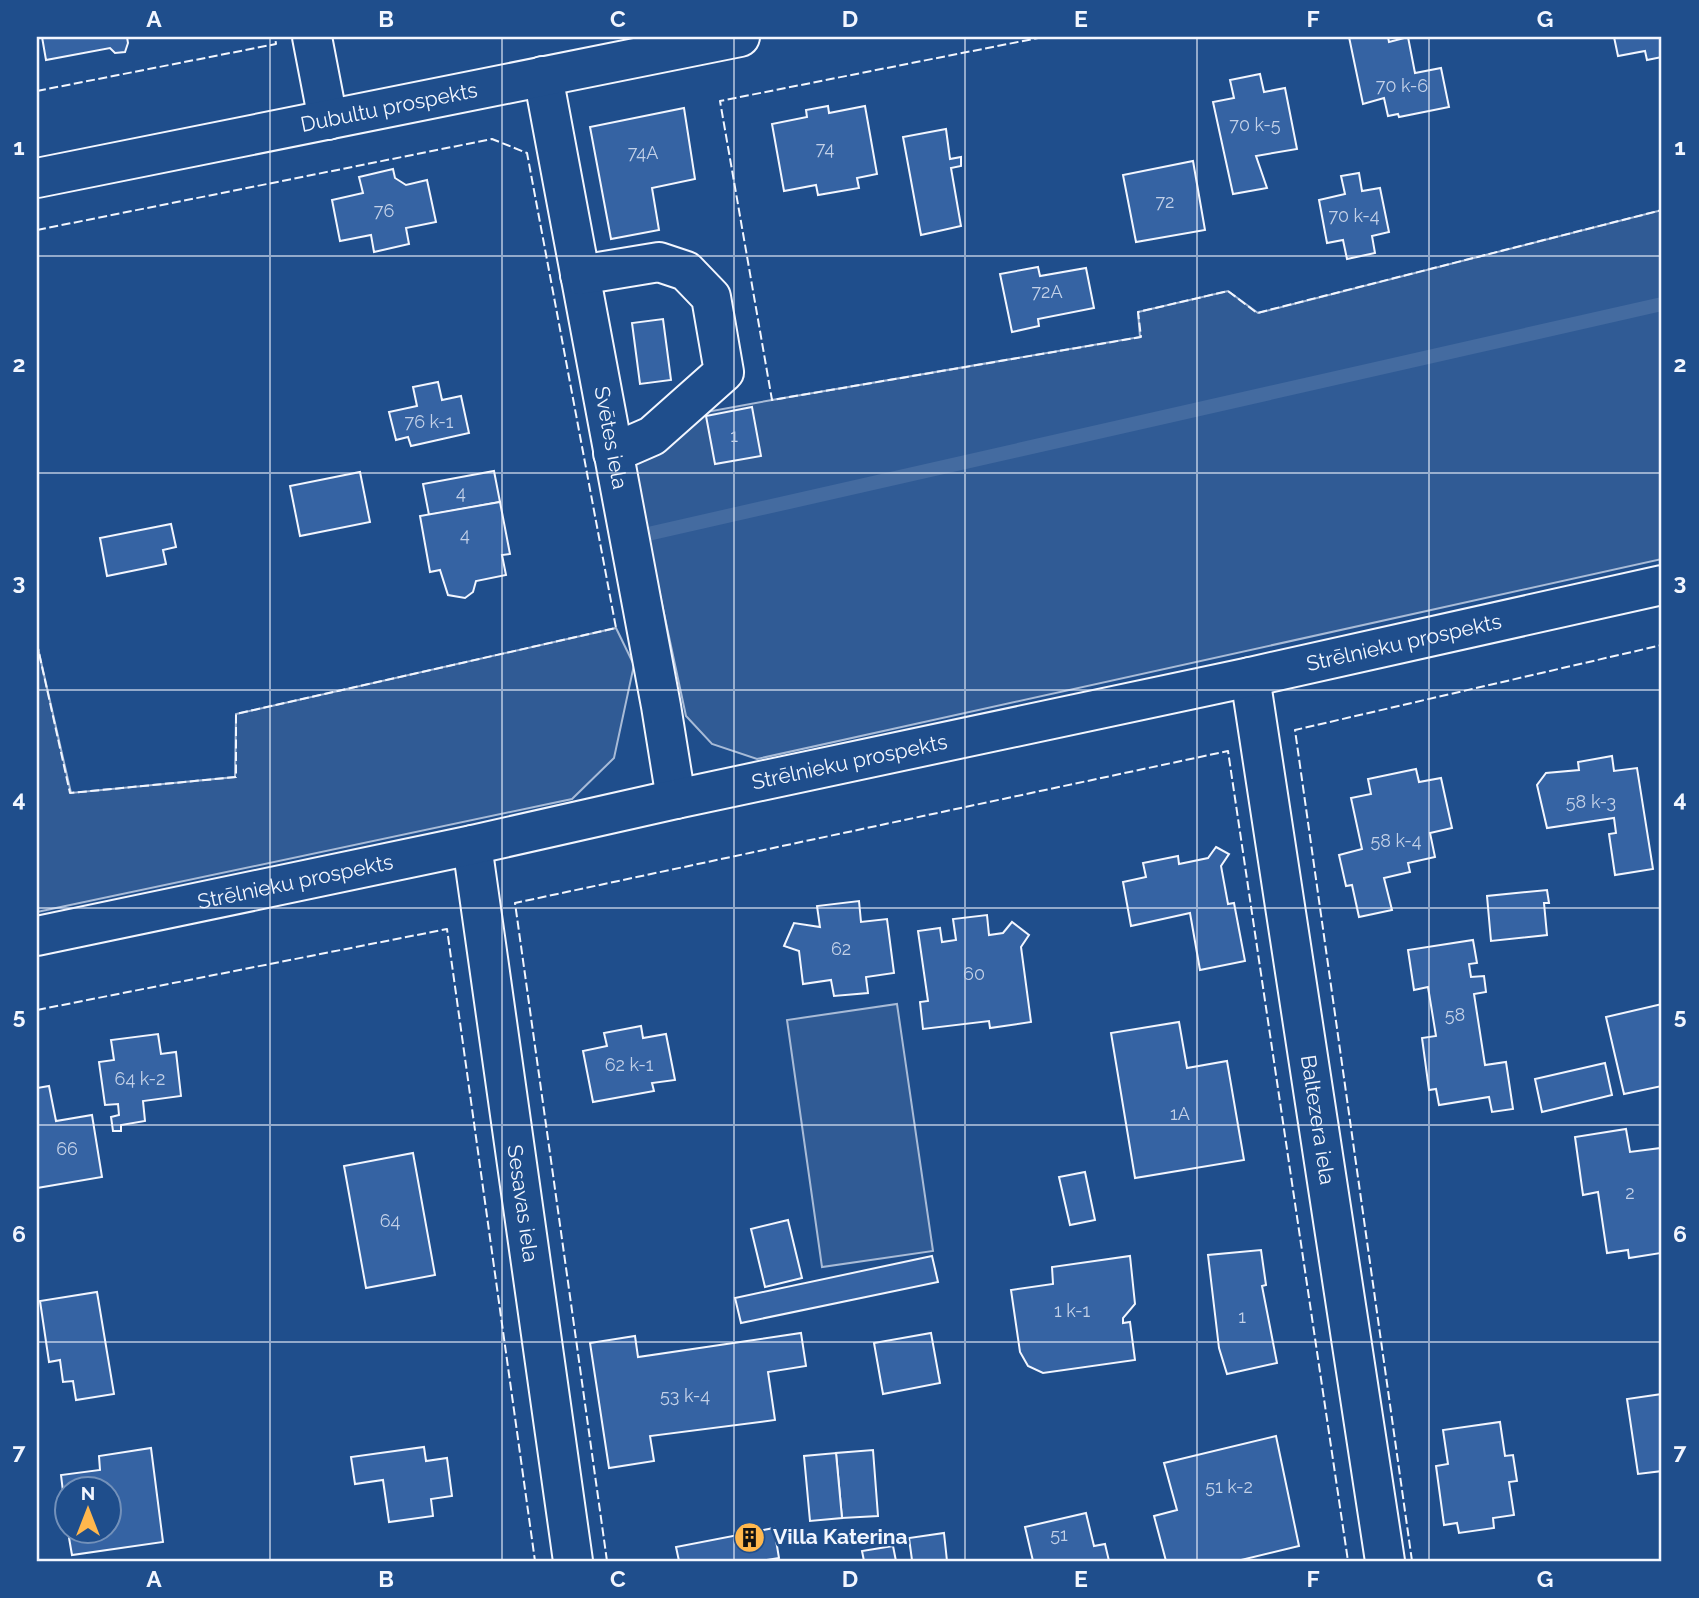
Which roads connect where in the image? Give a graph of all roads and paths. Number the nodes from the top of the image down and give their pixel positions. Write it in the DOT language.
graph roads {
  1 [pos="312,37"];
  2 [pos="740,37"];
  3 [pos="543,76"];
  4 [pos="328,120"];
  5 [pos="37,178"];
  6 [pos="580,275"];
  7 [pos="613,453"];
  8 [pos="1662,585"];
  9 [pos="1250,677"];
  10 [pos="676,799"];
  11 [pos="472,845"];
  12 [pos="37,936"];
  13 [pos="573,1561"];
  14 [pos="1385,1561"];
  1 -- 4 [label="street"];
  2 -- 3 [label="street, Dubultu prospekts"];
  3 -- 4 [label="street, Dubultu prospekts"];
  3 -- 6 [label="street, Svētes iela"];
  4 -- 5 [label="street, Dubultu prospekts"];
  6 -- 7 [label="street, Svētes iela"];
  6 -- 7 [label="street"];
  7 -- 10 [label="street, Svētes iela"];
  8 -- 9 [label="street, Strēlnieku prospekts"];
  9 -- 10 [label="street, Strēlnieku prospekts"];
  9 -- 14 [label="street, Baltezera iela"];
  10 -- 11 [label="street, Strēlnieku prospekts"];
  11 -- 12 [label="street, Strēlnieku prospekts"];
  11 -- 13 [label="street, Sesavas iela"];
}
